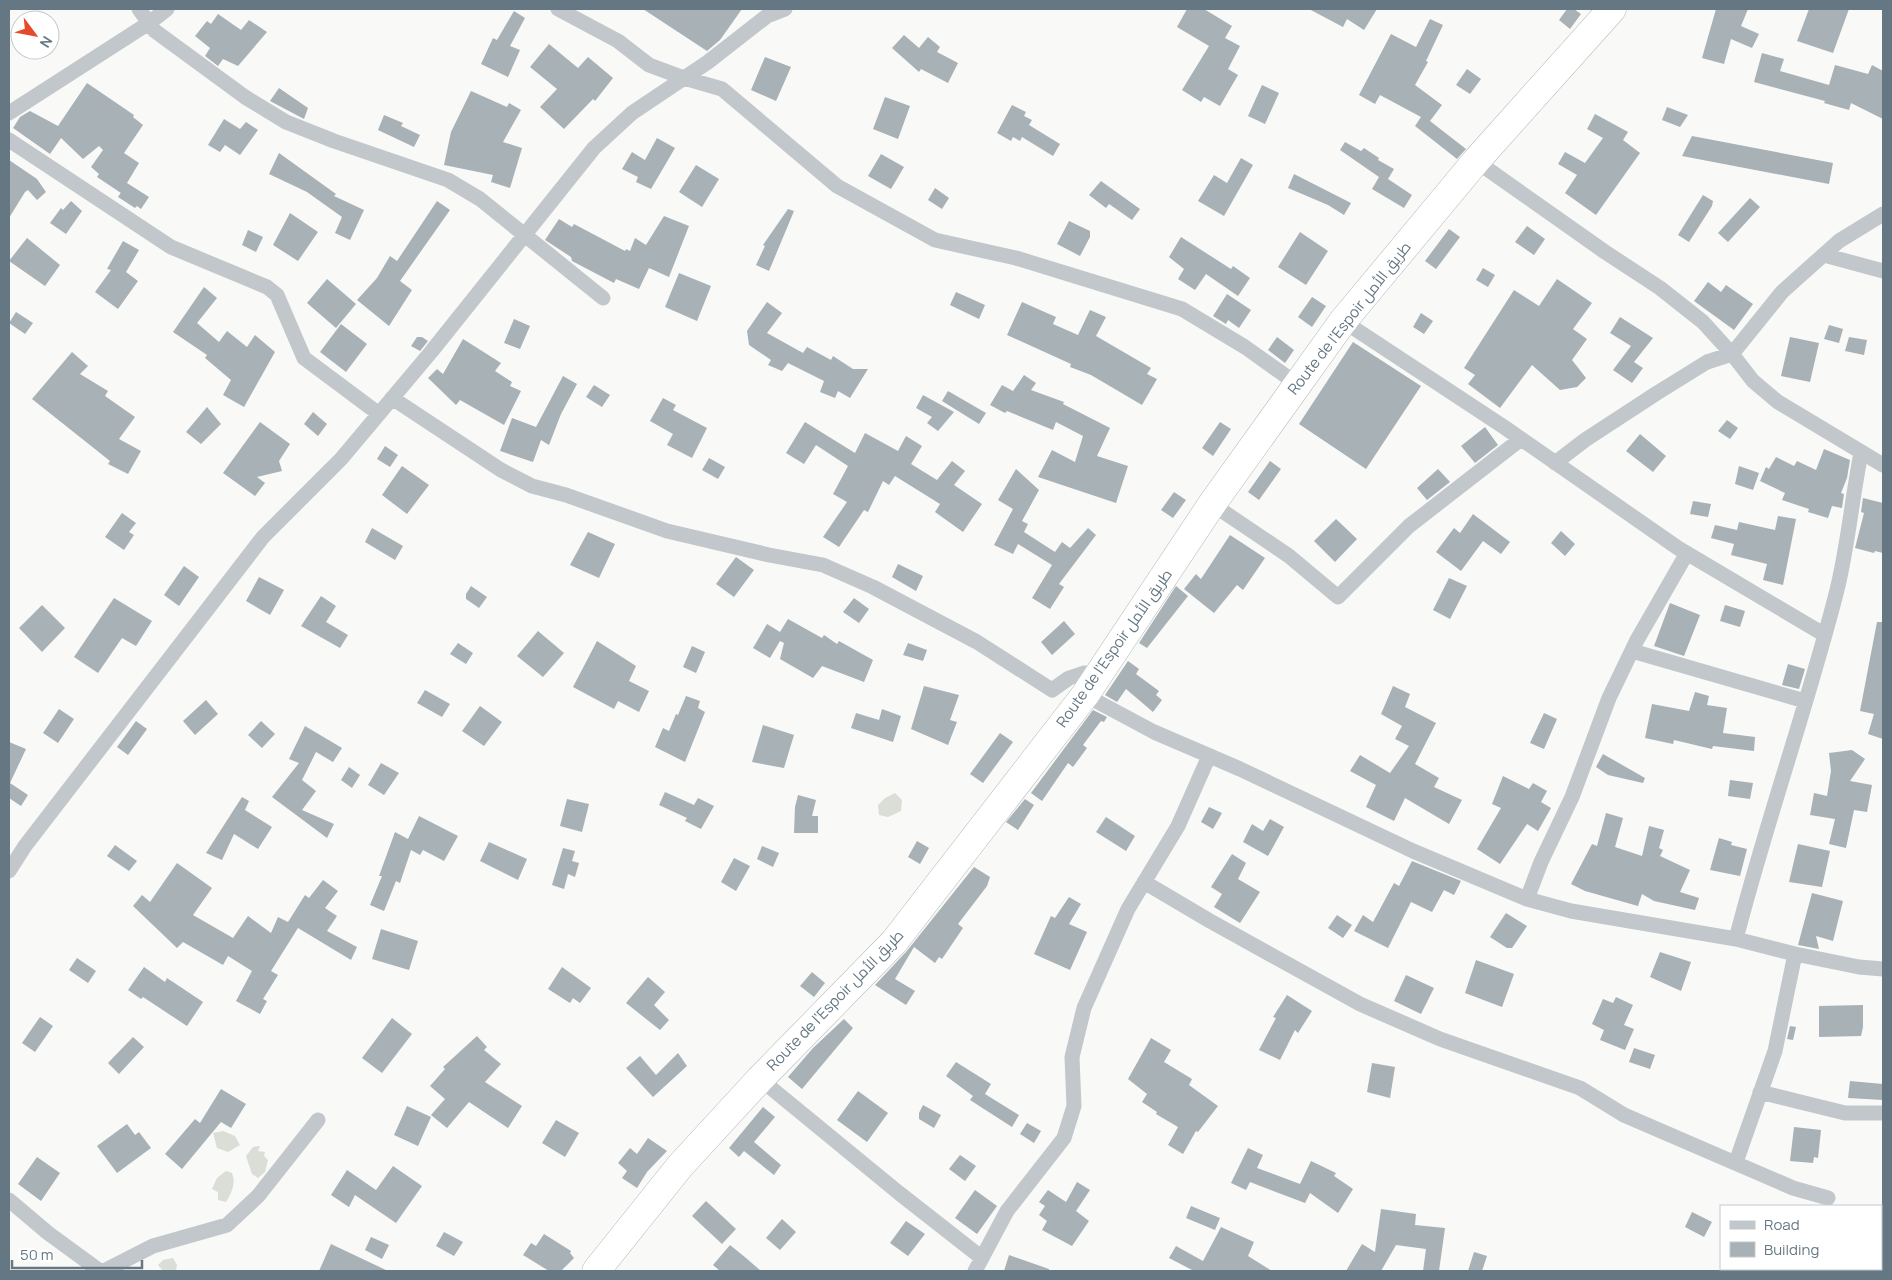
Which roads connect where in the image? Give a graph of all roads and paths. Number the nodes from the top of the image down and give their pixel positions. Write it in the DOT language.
graph roads {
  1 [pos="139,9"];
  2 [pos="167,9"];
  3 [pos="558,9"];
  4 [pos="785,9"];
  5 [pos="1612,9"];
  6 [pos="149,23"];
  7 [pos="684,78"];
  8 [pos="9,113"];
  9 [pos="9,140"];
  10 [pos="1476,161"];
  11 [pos="1883,214"];
  12 [pos="525,234"];
  13 [pos="1824,255"];
  14 [pos="1883,271"];
  15 [pos="603,298"];
  16 [pos="1343,321"];
  17 [pos="1732,354"];
  18 [pos="1297,384"];
  19 [pos="392,398"];
  20 [pos="379,414"];
  21 [pos="1521,439"];
  22 [pos="1861,453"];
  23 [pos="1555,464"];
  24 [pos="1883,465"];
  25 [pos="1212,504"];
  26 [pos="1687,553"];
  27 [pos="1825,635"];
  28 [pos="1632,651"];
  29 [pos="1093,684"];
  30 [pos="1805,701"];
  31 [pos="1209,756"];
  32 [pos="9,871"];
  33 [pos="1144,882"];
  34 [pos="1527,899"];
  35 [pos="1736,939"];
  36 [pos="1795,954"];
  37 [pos="1883,969"];
  38 [pos="760,1079"];
  39 [pos="1760,1092"];
  40 [pos="1883,1113"];
  41 [pos="318,1120"];
  42 [pos="1736,1162"];
  43 [pos="1828,1198"];
  44 [pos="9,1200"];
  45 [pos="982,1258"];
  46 [pos="102,1271"];
  47 [pos="596,1271"];
  48 [pos="975,1271"];
  1 -- 6 [label="street"];
  2 -- 6 [label="street"];
  3 -- 7 [label="street"];
  4 -- 7 [label="street"];
  5 -- 10 [label="highway, Route de l’Espoir طريق الأمل"];
  6 -- 8 [label="street"];
  6 -- 12 [label="street"];
  7 -- 12 [label="street"];
  7 -- 18 [label="street"];
  9 -- 20 [label="street"];
  10 -- 16 [label="highway, Route de l’Espoir طريق الأمل"];
  10 -- 17 [label="street"];
  11 -- 13 [label="street"];
  12 -- 15 [label="street"];
  12 -- 19 [label="street"];
  13 -- 14 [label="street"];
  13 -- 17 [label="street"];
  16 -- 18 [label="highway, Route de l’Espoir طريق الأمل"];
  16 -- 21 [label="street"];
  17 -- 22 [label="street"];
  17 -- 23 [label="street"];
  18 -- 25 [label="highway, Route de l’Espoir طريق الأمل"];
  19 -- 20 [label="street"];
  19 -- 29 [label="street"];
  20 -- 32 [label="street"];
  21 -- 23 [label="street"];
  21 -- 25 [label="street"];
  22 -- 24 [label="street"];
  22 -- 27 [label="street"];
  23 -- 26 [label="street"];
  25 -- 29 [label="highway, Route de l’Espoir طريق الأمل"];
  26 -- 27 [label="street"];
  26 -- 28 [label="street"];
  27 -- 30 [label="street"];
  28 -- 30 [label="street"];
  28 -- 34 [label="street"];
  29 -- 31 [label="street"];
  29 -- 38 [label="highway, Route de l’Espoir طريق الأمل"];
  30 -- 35 [label="street"];
  31 -- 33 [label="street"];
  31 -- 34 [label="street"];
  33 -- 42 [label="street"];
  33 -- 45 [label="street"];
  34 -- 35 [label="street"];
  35 -- 36 [label="street"];
  36 -- 37 [label="street"];
  36 -- 39 [label="street"];
  38 -- 45 [label="street"];
  38 -- 47 [label="highway, Route de l’Espoir طريق الأمل"];
  39 -- 40 [label="street"];
  39 -- 42 [label="street"];
  41 -- 46 [label="street"];
  42 -- 43 [label="street"];
  44 -- 46 [label="street"];
  45 -- 48 [label="street"];
}
